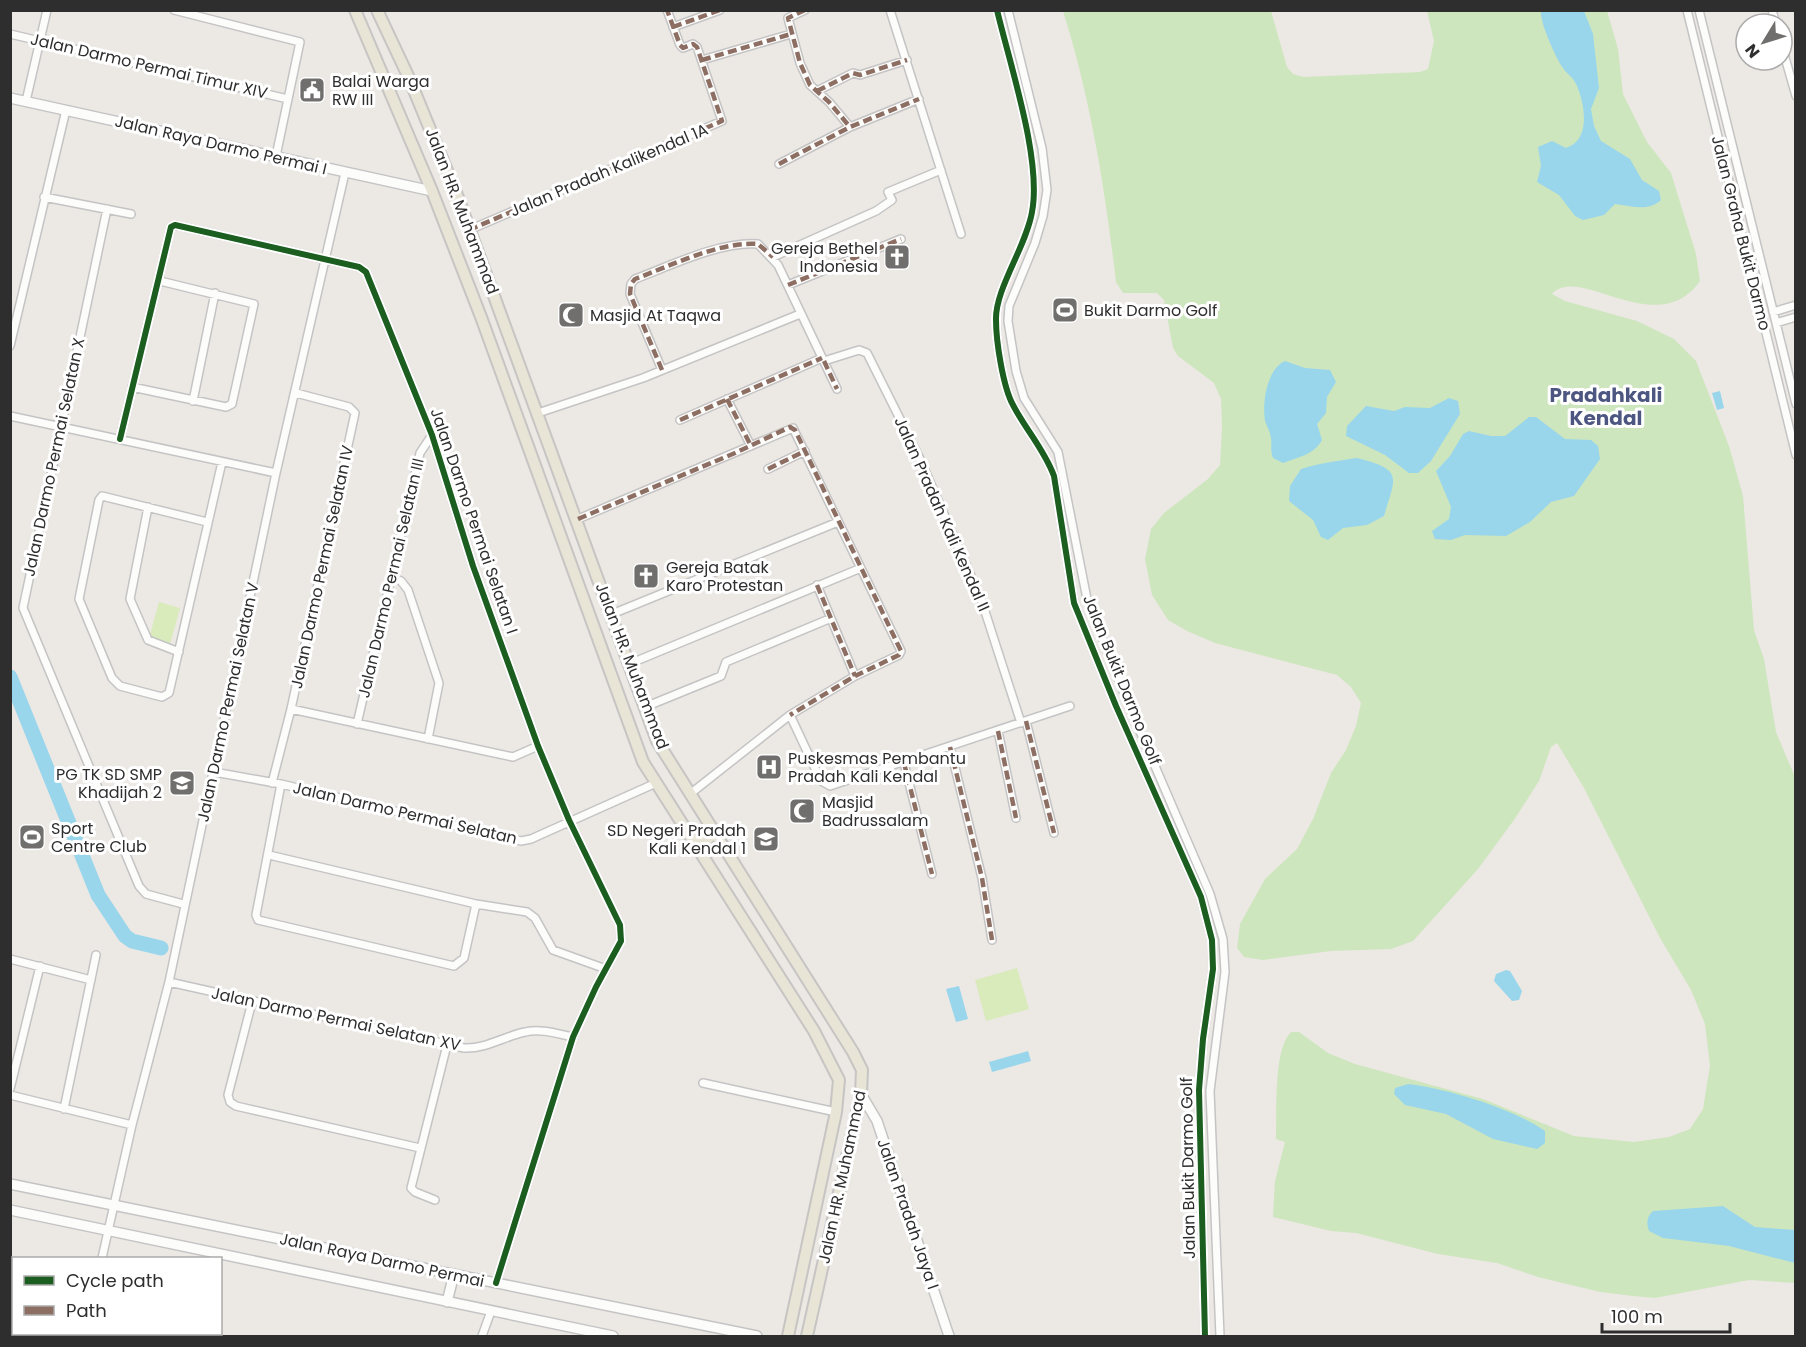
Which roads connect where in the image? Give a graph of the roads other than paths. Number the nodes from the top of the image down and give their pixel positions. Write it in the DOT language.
graph roads {
  1 [pos="47,10"];
  2 [pos="355,10"];
  3 [pos="378,10"];
  4 [pos="667,10"];
  5 [pos="720,10"];
  6 [pos="805,10"];
  7 [pos="890,10"];
  8 [pos="996,10"];
  9 [pos="1008,10"];
  10 [pos="1687,10"];
  11 [pos="1699,10"];
  12 [pos="178,11"];
  13 [pos="674,27"];
  14 [pos="10,34"];
  15 [pos="791,34"];
  16 [pos="41,41"];
  17 [pos="702,60"];
  18 [pos="907,60"];
  19 [pos="1789,72"];
  20 [pos="817,91"];
  21 [pos="1796,96"];
  22 [pos="10,98"];
  23 [pos="288,99"];
  24 [pos="919,99"];
  25 [pos="26,102"];
  26 [pos="66,110"];
  27 [pos="850,127"];
  28 [pos="276,156"];
  29 [pos="779,164"];
  30 [pos="941,170"];
  31 [pos="345,173"];
  32 [pos="432,191"];
  33 [pos="44,197"];
  34 [pos="107,209"];
  35 [pos="130,214"];
  36 [pos="469,230"];
  37 [pos="961,234"];
  38 [pos="901,238"];
  39 [pos="772,257"];
  40 [pos="325,260"];
  41 [pos="160,280"];
  42 [pos="788,285"];
  43 [pos="215,293"];
  44 [pos="1796,305"];
  45 [pos="499,310"];
  46 [pos="1773,312"];
  47 [pos="800,314"];
  48 [pos="481,317"];
  49 [pos="1796,317"];
  50 [pos="1776,324"];
  51 [pos="10,346"];
  52 [pos="823,360"];
  53 [pos="662,370"];
  54 [pos="132,387"];
  55 [pos="837,389"];
  56 [pos="296,393"];
  57 [pos="727,399"];
  58 [pos="193,400"];
  59 [pos="1796,404"];
  60 [pos="538,413"];
  61 [pos="10,416"];
  62 [pos="680,420"];
  63 [pos="60,426"];
  64 [pos="432,435"];
  65 [pos="120,439"];
  66 [pos="751,446"];
  67 [pos="805,451"];
  68 [pos="1796,455"];
  69 [pos="222,462"];
  70 [pos="768,469"];
  71 [pos="276,473"];
  72 [pos="563,481"];
  73 [pos="545,489"];
  74 [pos="148,507"];
  75 [pos="576,514"];
  76 [pos="555,516"];
  77 [pos="207,522"];
  78 [pos="838,522"];
  79 [pos="861,568"];
  80 [pos="392,577"];
  81 [pos="817,585"];
  82 [pos="612,614"];
  83 [pos="830,619"];
  84 [pos="179,652"];
  85 [pos="629,664"];
  86 [pos="855,676"];
  87 [pos="1070,706"];
  88 [pos="645,707"];
  89 [pos="291,709"];
  90 [pos="790,715"];
  91 [pos="1024,722"];
  92 [pos="357,724"];
  93 [pos="998,731"];
  94 [pos="428,739"];
  95 [pos="538,746"];
  96 [pos="950,747"];
  97 [pos="904,763"];
  98 [pos="214,772"];
  99 [pos="272,783"];
  100 [pos="656,783"];
  101 [pos="281,784"];
  102 [pos="690,794"];
  103 [pos="1016,818"];
  104 [pos="569,820"];
  105 [pos="714,830"];
  106 [pos="1054,832"];
  107 [pos="694,842"];
  108 [pos="269,855"];
  109 [pos="932,874"];
  110 [pos="183,904"];
  111 [pos="476,904"];
  112 [pos="992,940"];
  113 [pos="96,955"];
  114 [pos="10,959"];
  115 [pos="40,966"];
  116 [pos="606,969"];
  117 [pos="91,980"];
  118 [pos="169,982"];
  119 [pos="252,1002"];
  120 [pos="573,1037"];
  121 [pos="447,1045"];
  122 [pos="703,1083"];
  123 [pos="10,1089"];
  124 [pos="861,1094"];
  125 [pos="10,1095"];
  126 [pos="64,1109"];
  127 [pos="836,1112"];
  128 [pos="132,1125"];
  129 [pos="420,1148"];
  130 [pos="10,1184"];
  131 [pos="435,1200"];
  132 [pos="113,1205"];
  133 [pos="10,1210"];
  134 [pos="108,1230"];
  135 [pos="102,1257"];
  136 [pos="454,1274"];
  137 [pos="496,1283"];
  138 [pos="1218,1299"];
  139 [pos="1204,1300"];
  140 [pos="447,1302"];
  141 [pos="491,1311"];
  142 [pos="482,1336"];
  143 [pos="614,1336"];
  144 [pos="758,1336"];
  145 [pos="788,1336"];
  146 [pos="807,1336"];
  147 [pos="948,1336"];
  148 [pos="1205,1336"];
  149 [pos="1220,1336"];
  1 -- 16 [label="street"];
  2 -- 32 [label="main road, Jalan HR. Muhammad"];
  3 -- 36 [label="main road, Jalan HR. Muhammad"];
  4 -- 13 [label="street"];
  5 -- 13 [label="street"];
  6 -- 15 [label="street"];
  7 -- 18 [label="street"];
  8 -- 139 [label="street, Jalan Bukit Darmo Golf"];
  9 -- 138 [label="street, Jalan Bukit Darmo Golf"];
  10 -- 68 [label="street, Jalan Graha Bukit Darmo"];
  11 -- 46 [label="street, Jalan Graha Bukit Darmo"];
  12 -- 23 [label="street"];
  13 -- 17 [label="street"];
  14 -- 16 [label="street, Jalan Darmo Permai Timur XIV"];
  15 -- 17 [label="street"];
  15 -- 20 [label="street"];
  16 -- 23 [label="street, Jalan Darmo Permai Timur XIV"];
  16 -- 25 [label="street"];
  17 -- 36 [label="street, Jalan Pradah Kalikendal 1A"];
  18 -- 20 [label="street"];
  18 -- 24 [label="street"];
  19 -- 21 [label="street"];
  20 -- 27 [label="street"];
  22 -- 25 [label="street, Jalan Raya Darmo Permai I"];
  23 -- 28 [label="street"];
  24 -- 27 [label="street"];
  24 -- 30 [label="street"];
  25 -- 26 [label="street, Jalan Raya Darmo Permai I"];
  26 -- 28 [label="street, Jalan Raya Darmo Permai I"];
  26 -- 33 [label="street"];
  27 -- 29 [label="street"];
  28 -- 31 [label="street, Jalan Raya Darmo Permai I"];
  30 -- 37 [label="street"];
  30 -- 39 [label="street"];
  31 -- 32 [label="street, Jalan Raya Darmo Permai I"];
  31 -- 40 [label="street, Jalan Darmo Permai Selatan V"];
  32 -- 48 [label="main road, Jalan HR. Muhammad"];
  33 -- 34 [label="street"];
  33 -- 51 [label="street"];
  34 -- 35 [label="street"];
  34 -- 63 [label="street, Jalan Darmo Permai Selatan X"];
  36 -- 45 [label="main road, Jalan HR. Muhammad"];
  38 -- 42 [label="street"];
  39 -- 42 [label="street"];
  39 -- 53 [label="street"];
  40 -- 41 [label="street"];
  40 -- 56 [label="street, Jalan Darmo Permai Selatan V"];
  40 -- 64 [label="street, Jalan Darmo Permai Selatan I"];
  41 -- 43 [label="street"];
  41 -- 54 [label="street"];
  42 -- 47 [label="street"];
  43 -- 58 [label="street"];
  43 -- 58 [label="street"];
  44 -- 46 [label="street"];
  45 -- 48 [label="main road"];
  45 -- 60 [label="main road, Jalan HR. Muhammad"];
  46 -- 50 [label="street, Jalan Graha Bukit Darmo"];
  47 -- 52 [label="street"];
  47 -- 53 [label="street"];
  48 -- 73 [label="main road, Jalan HR. Muhammad"];
  49 -- 50 [label="street"];
  50 -- 59 [label="street, Jalan Graha Bukit Darmo"];
  52 -- 55 [label="street"];
  52 -- 57 [label="street"];
  52 -- 91 [label="street, Jalan Pradah Kali Kendal II"];
  53 -- 60 [label="street"];
  54 -- 58 [label="street"];
  54 -- 65 [label="street"];
  56 -- 71 [label="street, Jalan Darmo Permai Selatan V"];
  56 -- 89 [label="street, Jalan Darmo Permai Selatan IV"];
  57 -- 62 [label="street"];
  57 -- 66 [label="street"];
  60 -- 72 [label="main road, Jalan HR. Muhammad"];
  61 -- 63 [label="street"];
  63 -- 65 [label="street"];
  63 -- 110 [label="street, Jalan Darmo Permai Selatan X"];
  64 -- 80 [label="street, Jalan Darmo Permai Selatan III"];
  64 -- 95 [label="street, Jalan Darmo Permai Selatan I"];
  65 -- 69 [label="street"];
  66 -- 67 [label="street"];
  66 -- 75 [label="street"];
  67 -- 70 [label="street"];
  67 -- 78 [label="street"];
  69 -- 71 [label="street"];
  69 -- 77 [label="street"];
  71 -- 98 [label="street, Jalan Darmo Permai Selatan V"];
  72 -- 73 [label="main road"];
  72 -- 75 [label="main road, Jalan HR. Muhammad"];
  73 -- 76 [label="main road, Jalan HR. Muhammad"];
  74 -- 77 [label="street"];
  74 -- 84 [label="street"];
  74 -- 84 [label="street"];
  75 -- 76 [label="main road"];
  75 -- 82 [label="main road, Jalan HR. Muhammad"];
  76 -- 100 [label="main road, Jalan HR. Muhammad"];
  77 -- 84 [label="street"];
  78 -- 79 [label="street"];
  78 -- 82 [label="street"];
  79 -- 81 [label="street"];
  79 -- 86 [label="street"];
  80 -- 92 [label="street, Jalan Darmo Permai Selatan III"];
  80 -- 94 [label="street"];
  81 -- 83 [label="street"];
  81 -- 85 [label="street"];
  82 -- 85 [label="main road, Jalan HR. Muhammad"];
  83 -- 86 [label="street"];
  83 -- 88 [label="street"];
  85 -- 88 [label="main road, Jalan HR. Muhammad"];
  86 -- 90 [label="street"];
  87 -- 91 [label="street"];
  88 -- 102 [label="main road, Jalan HR. Muhammad"];
  89 -- 92 [label="street"];
  89 -- 99 [label="street, Jalan Darmo Permai Selatan IV"];
  90 -- 97 [label="street"];
  90 -- 102 [label="street"];
  91 -- 93 [label="street"];
  91 -- 106 [label="street"];
  92 -- 94 [label="street"];
  93 -- 96 [label="street"];
  93 -- 103 [label="street"];
  94 -- 95 [label="street"];
  95 -- 104 [label="street, Jalan Darmo Permai Selatan I"];
  96 -- 97 [label="street"];
  96 -- 112 [label="street"];
  97 -- 109 [label="street"];
  98 -- 99 [label="street, Jalan Darmo Permai Selatan"];
  98 -- 110 [label="street, Jalan Darmo Permai Selatan V"];
  99 -- 101 [label="street, Jalan Darmo Permai Selatan"];
  100 -- 104 [label="street, Jalan Darmo Permai Selatan"];
  100 -- 107 [label="main road, Jalan HR. Muhammad"];
  101 -- 104 [label="street, Jalan Darmo Permai Selatan"];
  101 -- 108 [label="street"];
  102 -- 105 [label="main road, Jalan HR. Muhammad"];
  104 -- 116 [label="street, Jalan Darmo Permai Selatan I"];
  105 -- 107 [label="main road"];
  105 -- 124 [label="main road, Jalan HR. Muhammad"];
  107 -- 127 [label="main road, Jalan HR. Muhammad"];
  108 -- 111 [label="street"];
  108 -- 111 [label="street"];
  110 -- 118 [label="street, Jalan Darmo Permai Selatan V"];
  111 -- 116 [label="street"];
  113 -- 117 [label="street"];
  114 -- 115 [label="street"];
  115 -- 117 [label="street"];
  115 -- 123 [label="street"];
  116 -- 120 [label="street, Jalan Darmo Permai Selatan I"];
  117 -- 126 [label="street"];
  118 -- 119 [label="street, Jalan Darmo Permai Selatan XV"];
  118 -- 128 [label="street, Jalan Darmo Permai Selatan V"];
  119 -- 121 [label="street, Jalan Darmo Permai Selatan XV"];
  119 -- 129 [label="street"];
  120 -- 121 [label="street, Jalan Darmo Permai Selatan XV"];
  120 -- 137 [label="street, Jalan Darmo Permai Selatan I"];
  121 -- 129 [label="street"];
  122 -- 127 [label="street"];
  124 -- 146 [label="main road, Jalan HR. Muhammad"];
  124 -- 147 [label="street, Jalan Pradah Jaya I"];
  125 -- 126 [label="street"];
  126 -- 128 [label="street"];
  127 -- 145 [label="main road, Jalan HR. Muhammad"];
  128 -- 132 [label="street, Jalan Darmo Permai Selatan V"];
  129 -- 131 [label="street"];
  130 -- 132 [label="street, Jalan Raya Darmo Permai"];
  132 -- 134 [label="street, Jalan Darmo Permai Selatan V"];
  132 -- 136 [label="street, Jalan Raya Darmo Permai"];
  133 -- 134 [label="street, Jalan Raya Darmo Permai"];
  134 -- 135 [label="street, Jalan Darmo Permai Selatan V"];
  134 -- 140 [label="street, Jalan Raya Darmo Permai"];
  136 -- 137 [label="street, Jalan Raya Darmo Permai"];
  136 -- 140 [label="street"];
  137 -- 144 [label="street, Jalan Raya Darmo Permai"];
  138 -- 139 [label="street"];
  138 -- 149 [label="street, Jalan Bukit Darmo Golf"];
  139 -- 148 [label="street, Jalan Bukit Darmo Golf"];
  140 -- 141 [label="street, Jalan Raya Darmo Permai"];
  141 -- 142 [label="street"];
  141 -- 143 [label="street, Jalan Raya Darmo Permai"];
}
